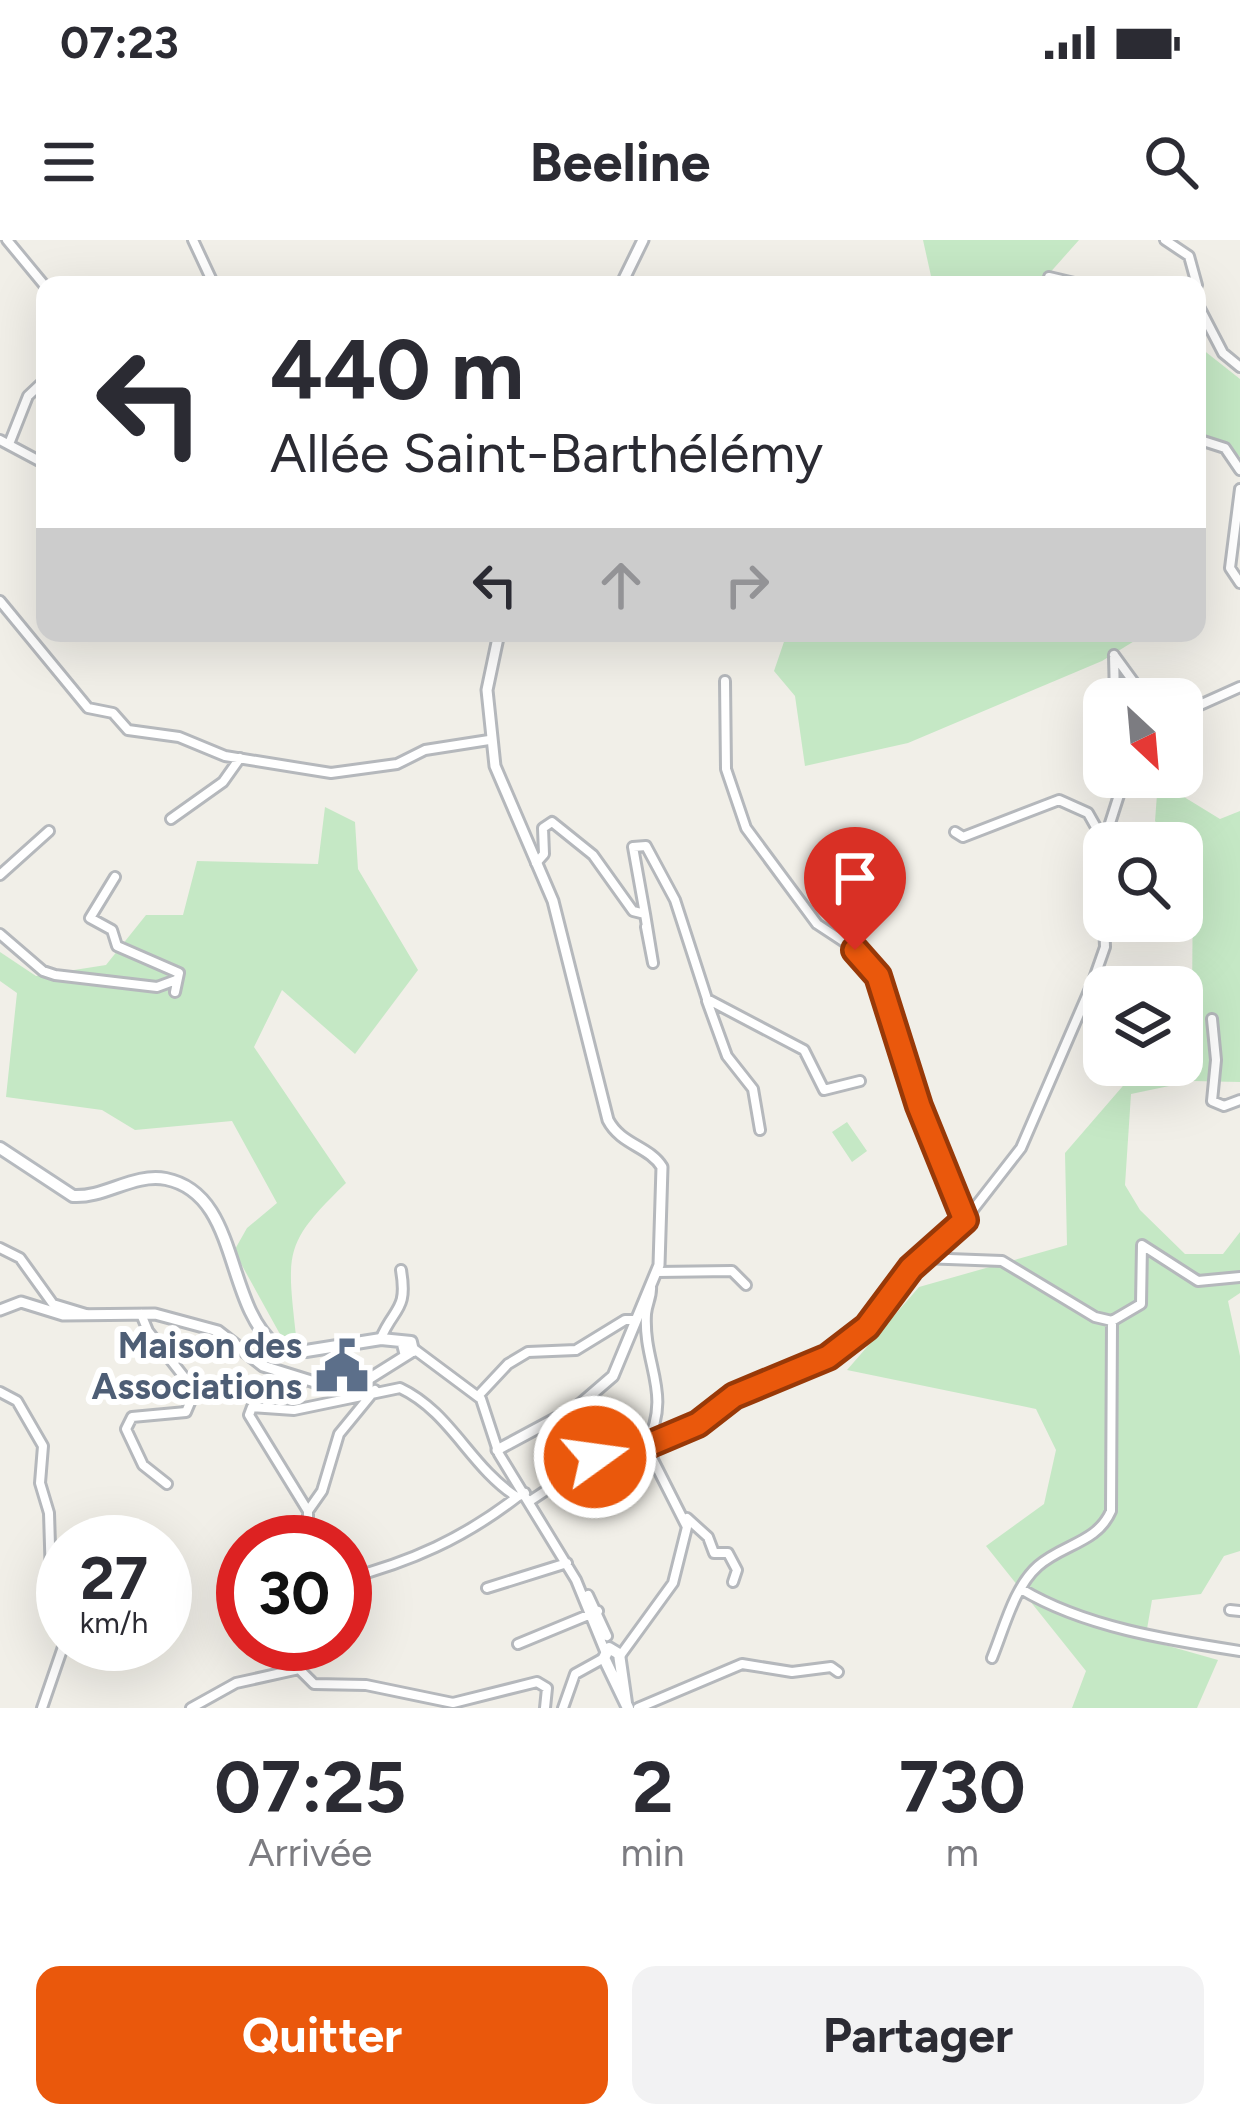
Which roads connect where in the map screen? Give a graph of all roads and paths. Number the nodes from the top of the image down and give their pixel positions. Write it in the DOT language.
graph roads {
  1 [pos="7,240"];
  2 [pos="193,240"];
  3 [pos="643,240"];
  4 [pos="1165,240"];
  5 [pos="37,276"];
  6 [pos="210,276"];
  7 [pos="625,276"];
  8 [pos="1195,276"];
  9 [pos="1206,320"];
  10 [pos="1240,367"];
  11 [pos="36,388"];
  12 [pos="4,442"];
  13 [pos="1206,442"];
  14 [pos="36,459"];
  15 [pos="1240,470"];
  16 [pos="1240,489"];
  17 [pos="1240,584"];
  18 [pos="0,601"];
  19 [pos="497,642"];
  20 [pos="1114,678"];
  21 [pos="1131,678"];
  22 [pos="725,681"];
  23 [pos="1240,687"];
  24 [pos="1203,704"];
  25 [pos="489,740"];
  26 [pos="240,758"];
  27 [pos="171,819"];
  28 [pos="1093,822"];
  29 [pos="50,831"];
  30 [pos="955,832"];
  31 [pos="536,863"];
  32 [pos="0,875"];
  33 [pos="116,877"];
  34 [pos="645,914"];
  35 [pos="646,926"];
  36 [pos="0,934"];
  37 [pos="1105,942"];
  38 [pos="176,980"];
  39 [pos="175,992"];
  40 [pos="707,999"];
  41 [pos="1212,1019"];
  42 [pos="860,1081"];
  43 [pos="1240,1100"];
  44 [pos="760,1130"];
  45 [pos="0,1148"];
  46 [pos="965,1220"];
  47 [pos="0,1248"];
  48 [pos="922,1258"];
  49 [pos="401,1270"];
  50 [pos="657,1273"];
  51 [pos="1240,1276"];
  52 [pos="746,1285"];
  53 [pos="651,1286"];
  54 [pos="0,1310"];
  55 [pos="142,1312"];
  56 [pos="86,1314"];
  57 [pos="636,1320"];
  58 [pos="1112,1321"];
  59 [pos="381,1339"];
  60 [pos="407,1349"];
  61 [pos="376,1389"];
  62 [pos="0,1392"];
  63 [pos="479,1396"];
  64 [pos="646,1446"];
  65 [pos="497,1450"];
  66 [pos="167,1484"];
  67 [pos="524,1497"];
  68 [pos="308,1511"];
  69 [pos="49,1515"];
  70 [pos="308,1515"];
  71 [pos="687,1517"];
  72 [pos="567,1563"];
  73 [pos="372,1571"];
  74 [pos="733,1582"];
  75 [pos="487,1588"];
  76 [pos="1021,1589"];
  77 [pos="595,1612"];
  78 [pos="518,1644"];
  79 [pos="1240,1651"];
  80 [pos="612,1655"];
  81 [pos="992,1658"];
  82 [pos="55,1671"];
  83 [pos="294,1671"];
  84 [pos="300,1671"];
  85 [pos="838,1672"];
  86 [pos="631,1706"];
  87 [pos="42,1708"];
  88 [pos="191,1708"];
  89 [pos="545,1708"];
  90 [pos="563,1708"];
  1 -- 5 [label="street"];
  2 -- 6 [label="street"];
  3 -- 7 [label="street"];
  4 -- 8 [label="street"];
  9 -- 10 [label="street"];
  11 -- 12 [label="street"];
  12 -- 14 [label="street"];
  13 -- 15 [label="street"];
  16 -- 17 [label="street"];
  18 -- 26 [label="street"];
  19 -- 25 [label="street"];
  20 -- 21 [label="street"];
  22 -- 46 [label="street"];
  23 -- 24 [label="street"];
  25 -- 26 [label="street"];
  25 -- 31 [label="street"];
  26 -- 27 [label="street"];
  28 -- 30 [label="street"];
  29 -- 32 [label="street"];
  31 -- 34 [label="street"];
  31 -- 50 [label="street"];
  33 -- 38 [label="street"];
  34 -- 35 [label="street"];
  34 -- 40 [label="street"];
  36 -- 38 [label="street"];
  37 -- 46 [label="street"];
  38 -- 39 [label="street"];
  40 -- 42 [label="street"];
  40 -- 44 [label="street"];
  41 -- 43 [label="street"];
  45 -- 59 [label="main road"];
  46 -- 48 [label="street"];
  47 -- 56 [label="street"];
  48 -- 58 [label="street"];
  48 -- 64 [label="street"];
  49 -- 59 [label="street"];
  50 -- 52 [label="street"];
  50 -- 53 [label="street"];
  51 -- 58 [label="street"];
  53 -- 57 [label="street"];
  53 -- 64 [label="street"];
  54 -- 56 [label="street"];
  55 -- 56 [label="street"];
  55 -- 60 [label="street"];
  55 -- 66 [label="street"];
  57 -- 63 [label="street"];
  57 -- 65 [label="street"];
  58 -- 76 [label="street"];
  59 -- 60 [label="main road"];
  60 -- 63 [label="street"];
  61 -- 67 [label="street"];
  61 -- 68 [label="street"];
  61 -- 68 [label="street"];
  62 -- 69 [label="street"];
  63 -- 65 [label="street"];
  64 -- 67 [label="street"];
  64 -- 71 [label="street"];
  65 -- 67 [label="street"];
  67 -- 72 [label="street"];
  67 -- 73 [label="street"];
  68 -- 70 [label="street"];
  71 -- 74 [label="street"];
  71 -- 80 [label="street"];
  72 -- 75 [label="street"];
  72 -- 77 [label="street"];
  76 -- 79 [label="street"];
  76 -- 81 [label="street"];
  77 -- 78 [label="street"];
  77 -- 80 [label="street"];
  80 -- 86 [label="main road"];
  80 -- 90 [label="street"];
  82 -- 87 [label="street"];
  83 -- 88 [label="street"];
  84 -- 89 [label="street"];
  85 -- 86 [label="street"];
}
